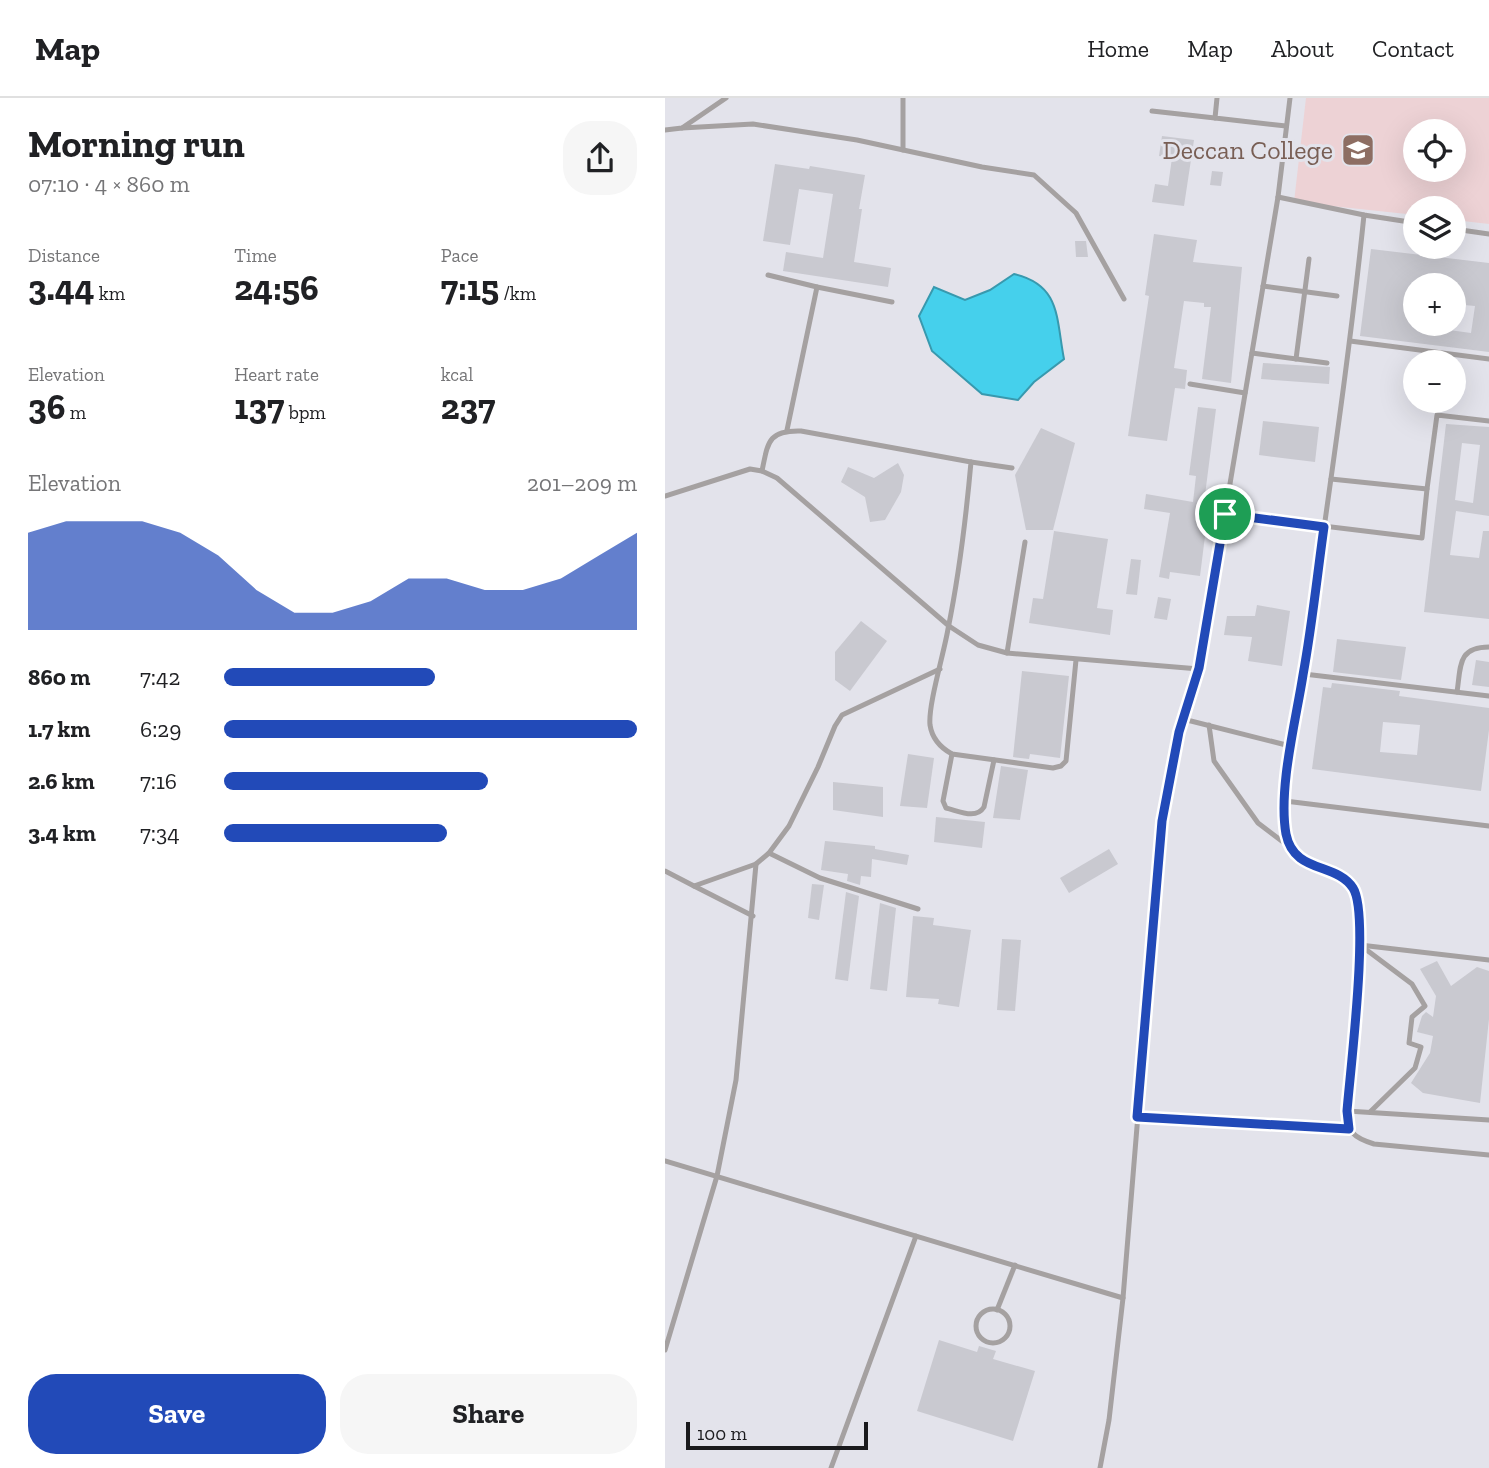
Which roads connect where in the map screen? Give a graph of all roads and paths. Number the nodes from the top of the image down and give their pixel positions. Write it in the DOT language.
graph roads {
  1 [pos="726,98"];
  2 [pos="903,98"];
  3 [pos="1217,98"];
  4 [pos="1290,98"];
  5 [pos="1152,111"];
  6 [pos="1216,118"];
  7 [pos="1286,126"];
  8 [pos="682,128"];
  9 [pos="665,130"];
  10 [pos="903,150"];
  11 [pos="1278,197"];
  12 [pos="1364,215"];
  13 [pos="1403,221"];
  14 [pos="1466,231"];
  15 [pos="1489,234"];
  16 [pos="1308,259"];
  17 [pos="768,275"];
  18 [pos="1263,286"];
  19 [pos="817,287"];
  20 [pos="1304,292"];
  21 [pos="1337,296"];
  22 [pos="1124,299"];
  23 [pos="892,302"];
  24 [pos="1350,341"];
  25 [pos="1252,353"];
  26 [pos="1296,359"];
  27 [pos="1489,359"];
  28 [pos="1327,363"];
  29 [pos="1190,384"];
  30 [pos="1245,393"];
  31 [pos="1489,421"];
  32 [pos="787,430"];
  33 [pos="971,462"];
  34 [pos="1012,468"];
  35 [pos="762,471"];
  36 [pos="1331,479"];
  37 [pos="1427,489"];
  38 [pos="665,496"];
  39 [pos="1225,514"];
  40 [pos="1324,527"];
  41 [pos="1025,542"];
  42 [pos="949,626"];
  43 [pos="1489,647"];
  44 [pos="1007,653"];
  45 [pos="1076,660"];
  46 [pos="1199,668"];
  47 [pos="940,669"];
  48 [pos="1304,674"];
  49 [pos="1457,692"];
  50 [pos="1489,696"];
  51 [pos="1184,719"];
  52 [pos="1209,725"];
  53 [pos="1290,746"];
  54 [pos="952,754"];
  55 [pos="994,760"];
  56 [pos="1285,801"];
  57 [pos="1489,826"];
  58 [pos="1291,848"];
  59 [pos="768,853"];
  60 [pos="757,864"];
  61 [pos="665,872"];
  62 [pos="694,886"];
  63 [pos="918,909"];
  64 [pos="753,916"];
  65 [pos="1360,945"];
  66 [pos="1489,960"];
  67 [pos="1347,1111"];
  68 [pos="1370,1112"];
  69 [pos="1137,1117"];
  70 [pos="1489,1120"];
  71 [pos="1349,1129"];
  72 [pos="1489,1155"];
  73 [pos="665,1161"];
  74 [pos="717,1176"];
  75 [pos="916,1236"];
  76 [pos="1015,1265"];
  77 [pos="1123,1298"];
  78 [pos="997,1310"];
  79 [pos="665,1350"];
  80 [pos="831,1468"];
  81 [pos="1100,1468"];
  1 -- 8 [label="lane"];
  2 -- 10 [label="lane"];
  3 -- 6 [label="lane"];
  4 -- 7 [label="lane"];
  5 -- 6 [label="lane"];
  6 -- 7 [label="lane"];
  7 -- 11 [label="lane"];
  8 -- 9 [label="lane"];
  8 -- 10 [label="lane"];
  10 -- 22 [label="lane"];
  11 -- 12 [label="lane"];
  11 -- 18 [label="lane"];
  12 -- 13 [label="lane"];
  12 -- 24 [label="lane"];
  14 -- 15 [label="lane"];
  16 -- 20 [label="lane"];
  17 -- 19 [label="lane"];
  18 -- 20 [label="lane"];
  18 -- 25 [label="lane"];
  19 -- 23 [label="lane"];
  19 -- 32 [label="lane"];
  20 -- 21 [label="lane"];
  20 -- 26 [label="lane"];
  24 -- 27 [label="lane"];
  24 -- 36 [label="lane"];
  25 -- 26 [label="lane"];
  25 -- 30 [label="lane"];
  26 -- 28 [label="lane"];
  29 -- 30 [label="lane"];
  30 -- 39 [label="lane"];
  31 -- 37 [label="lane"];
  32 -- 33 [label="lane"];
  32 -- 35 [label="lane"];
  33 -- 34 [label="lane"];
  33 -- 42 [label="lane"];
  35 -- 38 [label="lane"];
  35 -- 42 [label="lane"];
  36 -- 37 [label="lane"];
  36 -- 40 [label="lane"];
  37 -- 40 [label="lane"];
  39 -- 40 [label="lane"];
  39 -- 46 [label="lane"];
  40 -- 48 [label="lane"];
  41 -- 44 [label="lane"];
  42 -- 44 [label="lane"];
  42 -- 47 [label="lane"];
  43 -- 49 [label="lane"];
  44 -- 45 [label="lane"];
  45 -- 46 [label="lane"];
  45 -- 55 [label="lane"];
  46 -- 51 [label="lane"];
  47 -- 54 [label="lane"];
  47 -- 59 [label="lane"];
  48 -- 49 [label="lane"];
  48 -- 53 [label="lane"];
  49 -- 50 [label="lane"];
  51 -- 52 [label="lane"];
  51 -- 69 [label="lane"];
  52 -- 53 [label="lane"];
  52 -- 58 [label="lane"];
  53 -- 56 [label="lane"];
  54 -- 55 [label="lane"];
  54 -- 55 [label="lane"];
  56 -- 57 [label="lane"];
  56 -- 58 [label="lane"];
  58 -- 65 [label="lane"];
  59 -- 60 [label="lane"];
  59 -- 63 [label="lane"];
  60 -- 62 [label="lane"];
  60 -- 64 [label="lane"];
  61 -- 62 [label="lane"];
  62 -- 64 [label="lane"];
  64 -- 74 [label="lane"];
  65 -- 66 [label="lane"];
  65 -- 67 [label="lane"];
  65 -- 68 [label="lane"];
  67 -- 68 [label="lane"];
  67 -- 71 [label="lane"];
  68 -- 70 [label="lane"];
  69 -- 71 [label="lane"];
  69 -- 77 [label="lane"];
  71 -- 72 [label="lane"];
  73 -- 74 [label="lane"];
  74 -- 75 [label="lane"];
  74 -- 79 [label="lane"];
  75 -- 76 [label="lane"];
  75 -- 80 [label="lane"];
  76 -- 77 [label="lane"];
  76 -- 78 [label="lane"];
  77 -- 81 [label="lane"];
  78 -- 78 [label="lane"];
}
